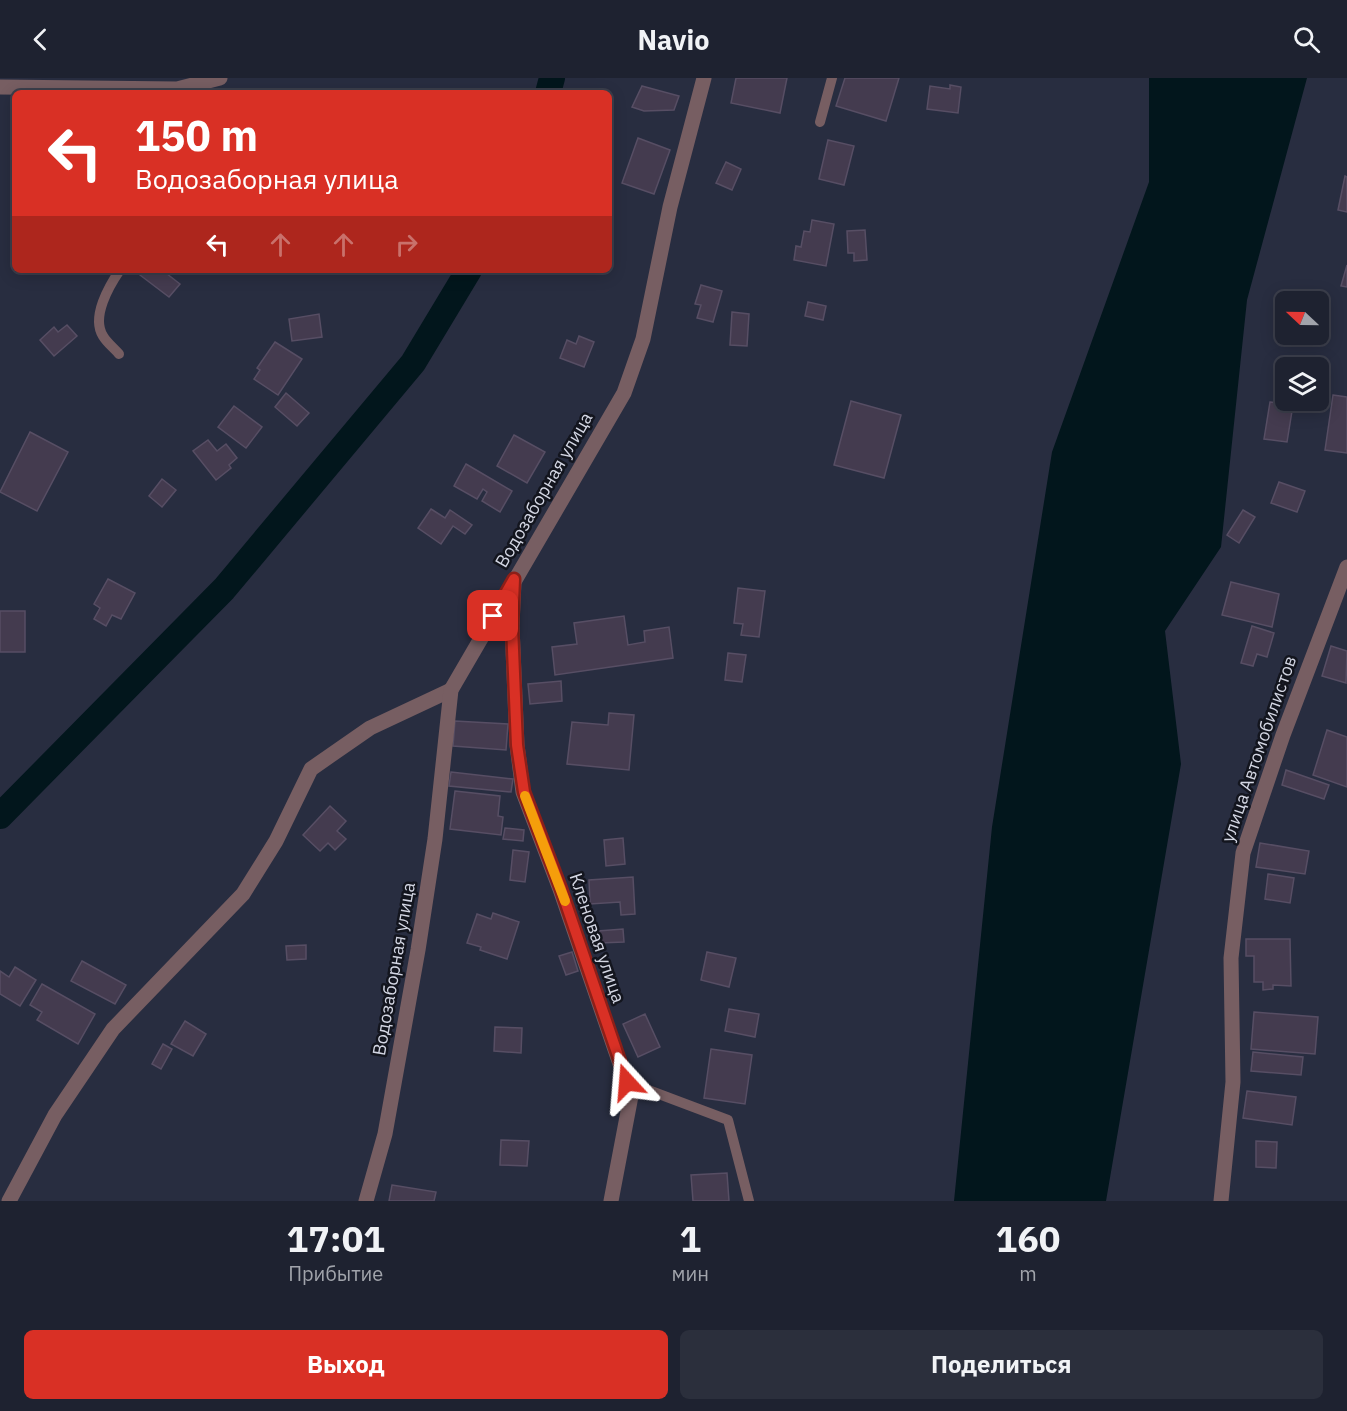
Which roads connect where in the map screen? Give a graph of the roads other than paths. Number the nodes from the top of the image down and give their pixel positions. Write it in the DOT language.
graph roads {
  1 [pos="704,78"];
  2 [pos="832,78"];
  3 [pos="210,84"];
  4 [pos="0,87"];
  5 [pos="820,122"];
  6 [pos="118,273"];
  7 [pos="119,354"];
  8 [pos="1347,567"];
  9 [pos="514,579"];
  10 [pos="451,690"];
  11 [pos="627,1082"];
  12 [pos="9,1201"];
  13 [pos="366,1201"];
  14 [pos="611,1201"];
  15 [pos="749,1201"];
  16 [pos="1221,1201"];
  1 -- 9 [label="street, Водозаборная улица"];
  2 -- 5 [label="lane"];
  3 -- 4 [label="street"];
  6 -- 7 [label="lane"];
  8 -- 16 [label="street, улица Автомобилистов"];
  9 -- 10 [label="street, Водозаборная улица"];
  9 -- 11 [label="street, Кленовая улица"];
  10 -- 12 [label="street"];
  10 -- 13 [label="street, Водозаборная улица"];
  11 -- 14 [label="street, Кленовая улица"];
  11 -- 15 [label="lane"];
}
